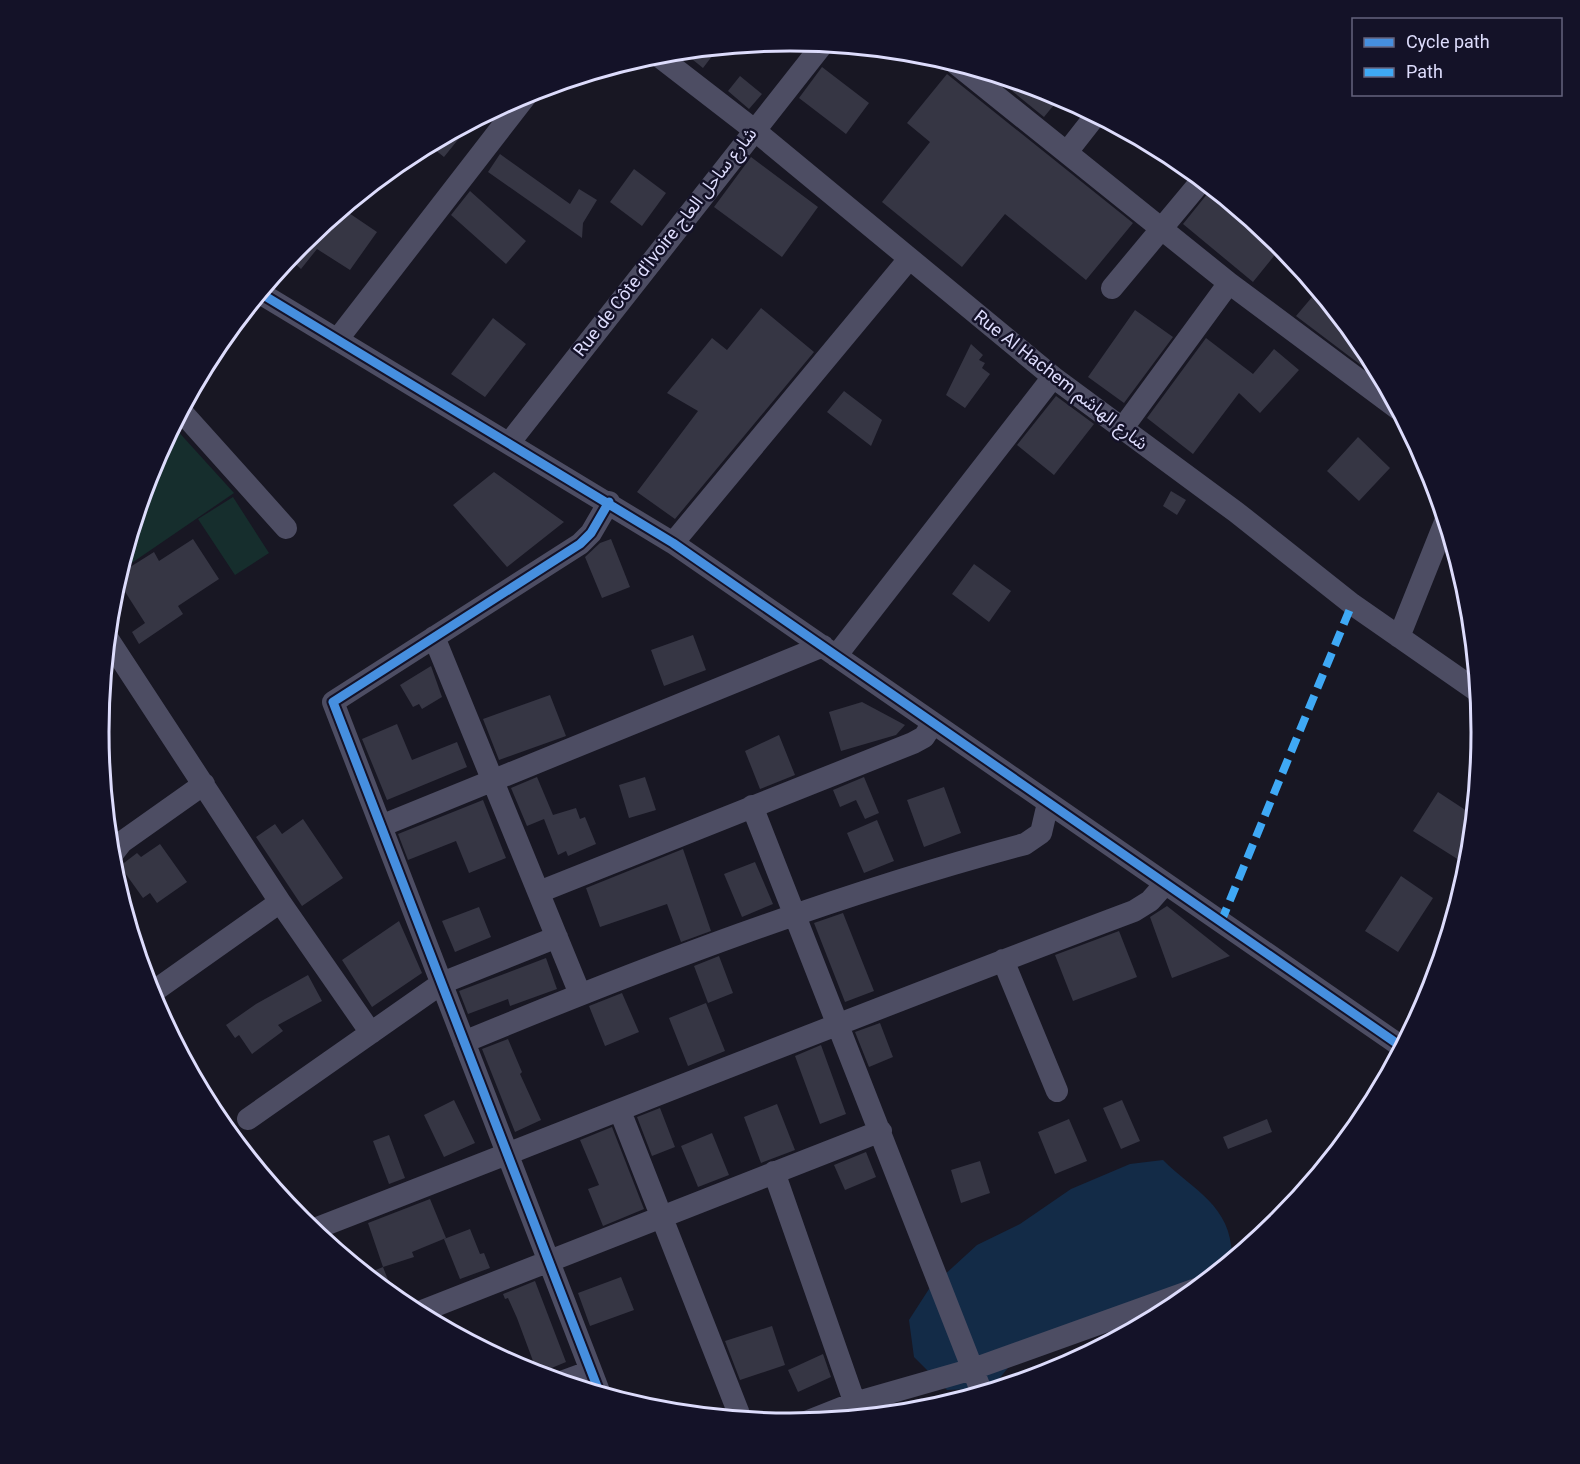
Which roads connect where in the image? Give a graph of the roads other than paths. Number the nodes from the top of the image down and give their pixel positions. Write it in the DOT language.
graph roads {
  1 [pos="817,52"];
  2 [pos="667,62"];
  3 [pos="971,75"];
  4 [pos="516,109"];
  5 [pos="1091,121"];
  6 [pos="753,129"];
  7 [pos="1067,152"];
  8 [pos="1197,186"];
  9 [pos="1162,229"];
  10 [pos="909,259"];
  11 [pos="1229,283"];
  12 [pos="1112,288"];
  13 [pos="267,297"];
  14 [pos="338,340"];
  15 [pos="1053,377"];
  16 [pos="1383,398"];
  17 [pos="186,417"];
  18 [pos="1122,429"];
  19 [pos="510,442"];
  20 [pos="609,502"];
  21 [pos="286,528"];
  22 [pos="1441,532"];
  23 [pos="673,543"];
  24 [pos="434,637"];
  25 [pos="1400,637"];
  26 [pos="114,649"];
  27 [pos="829,651"];
  28 [pos="1470,685"];
  29 [pos="933,723"];
  30 [pos="493,782"];
  31 [pos="204,784"];
  32 [pos="1048,802"];
  33 [pos="752,806"];
  34 [pos="381,826"];
  35 [pos="119,846"];
  36 [pos="1165,884"];
  37 [pos="539,892"];
  38 [pos="280,902"];
  39 [pos="795,914"];
  40 [pos="557,937"];
  41 [pos="1003,960"];
  42 [pos="442,983"];
  43 [pos="159,988"];
  44 [pos="580,994"];
  45 [pos="838,1023"];
  46 [pos="371,1033"];
  47 [pos="464,1042"];
  48 [pos="1396,1043"];
  49 [pos="1057,1090"];
  50 [pos="620,1111"];
  51 [pos="248,1119"];
  52 [pos="881,1131"];
  53 [pos="508,1154"];
  54 [pos="774,1172"];
  55 [pos="661,1216"];
  56 [pos="322,1226"];
  57 [pos="550,1263"];
  58 [pos="1164,1300"];
  59 [pos="428,1309"];
  60 [pos="973,1369"];
  61 [pos="591,1371"];
  62 [pos="573,1378"];
  63 [pos="596,1385"];
  64 [pos="979,1386"];
  65 [pos="859,1409"];
  66 [pos="857,1410"];
  67 [pos="738,1411"];
  1 -- 6 [label="street, Rue de Côte d'Ivoire شارع ساحل العاج"];
  2 -- 6 [label="street, Rue Al Hachem شارع الهاشم"];
  3 -- 7 [label="street"];
  4 -- 14 [label="street"];
  5 -- 7 [label="street"];
  6 -- 10 [label="street, Rue Al Hachem شارع الهاشم"];
  6 -- 19 [label="street, Rue de Côte d'Ivoire شارع ساحل العاج"];
  7 -- 9 [label="street"];
  8 -- 9 [label="street"];
  9 -- 11 [label="street"];
  9 -- 12 [label="street"];
  10 -- 15 [label="street, Rue Al Hachem شارع الهاشم"];
  10 -- 23 [label="street"];
  11 -- 16 [label="street"];
  11 -- 18 [label="street"];
  13 -- 14 [label="street"];
  14 -- 19 [label="street"];
  15 -- 18 [label="street, Rue Al Hachem شارع الهاشم"];
  15 -- 27 [label="street"];
  17 -- 21 [label="street"];
  18 -- 25 [label="street, Rue Al Hachem شارع الهاشم"];
  19 -- 20 [label="street"];
  20 -- 23 [label="street"];
  20 -- 24 [label="street"];
  22 -- 25 [label="street"];
  23 -- 27 [label="street"];
  24 -- 30 [label="street"];
  24 -- 34 [label="street"];
  25 -- 28 [label="street, Rue Al Hachem شارع الهاشم"];
  26 -- 31 [label="street"];
  27 -- 29 [label="street"];
  27 -- 30 [label="street"];
  29 -- 32 [label="street"];
  29 -- 33 [label="street"];
  30 -- 34 [label="street"];
  30 -- 37 [label="street"];
  31 -- 35 [label="street"];
  31 -- 38 [label="street"];
  32 -- 36 [label="street"];
  32 -- 39 [label="street"];
  33 -- 37 [label="street"];
  33 -- 39 [label="street"];
  34 -- 42 [label="street"];
  36 -- 41 [label="street"];
  36 -- 48 [label="street"];
  37 -- 40 [label="street"];
  38 -- 43 [label="street"];
  38 -- 46 [label="street"];
  39 -- 44 [label="street"];
  39 -- 45 [label="street"];
  40 -- 42 [label="street"];
  40 -- 44 [label="street"];
  41 -- 45 [label="street"];
  41 -- 49 [label="street"];
  42 -- 46 [label="street"];
  42 -- 47 [label="street"];
  44 -- 47 [label="street"];
  45 -- 50 [label="street"];
  45 -- 52 [label="street"];
  46 -- 51 [label="street"];
  47 -- 53 [label="street"];
  50 -- 53 [label="street"];
  50 -- 55 [label="street"];
  52 -- 54 [label="street"];
  52 -- 60 [label="street"];
  53 -- 56 [label="street"];
  53 -- 57 [label="street"];
  54 -- 55 [label="street"];
  54 -- 66 [label="street"];
  55 -- 57 [label="street"];
  55 -- 67 [label="street"];
  57 -- 59 [label="street"];
  57 -- 61 [label="street"];
  58 -- 60 [label="street"];
  60 -- 64 [label="street"];
  60 -- 65 [label="street"];
  61 -- 62 [label="street"];
  61 -- 63 [label="street"];
}
